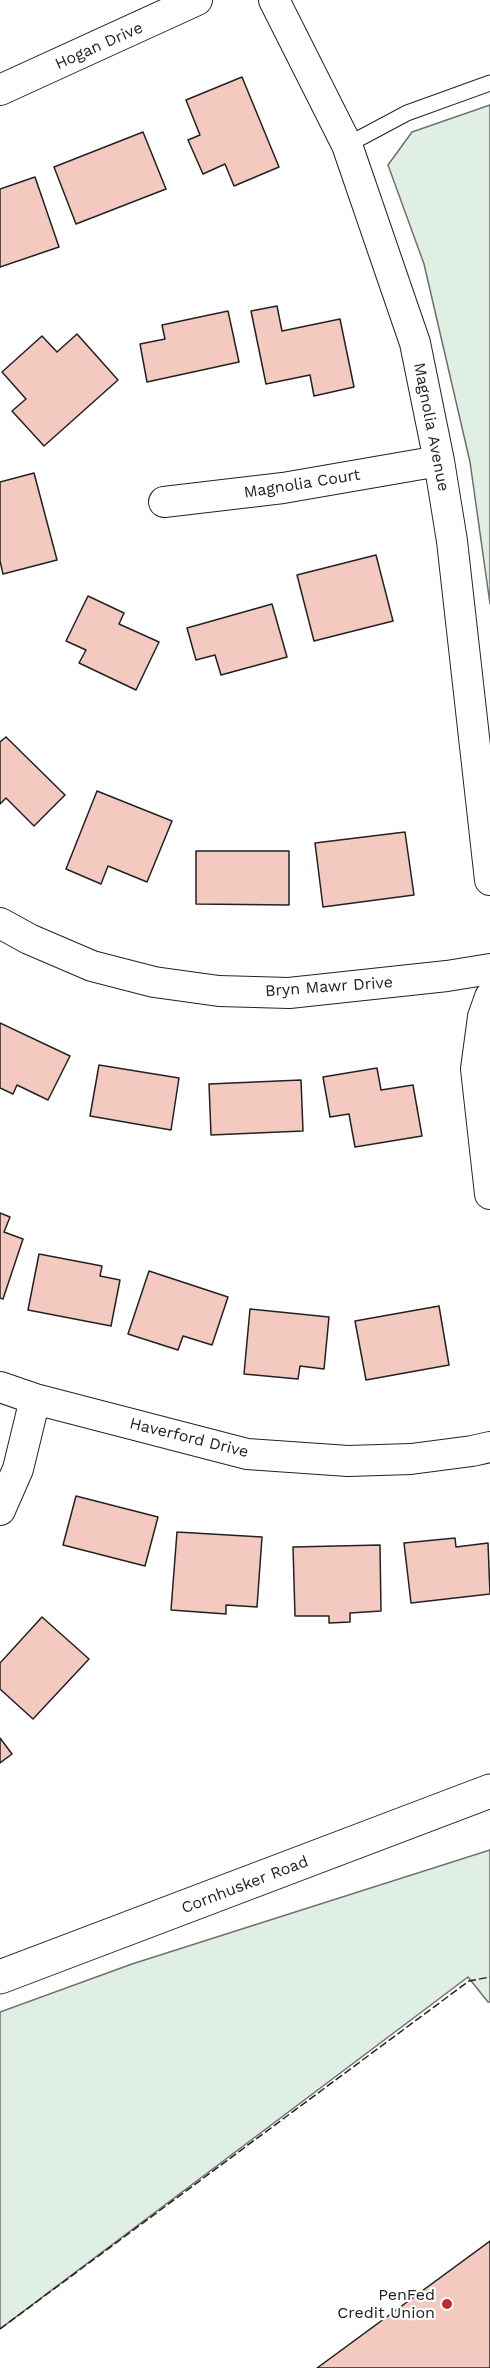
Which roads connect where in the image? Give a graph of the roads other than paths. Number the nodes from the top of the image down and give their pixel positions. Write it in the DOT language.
graph roads {
  1 [pos="197,0"];
  2 [pos="274,0"];
  3 [pos="490,83"];
  4 [pos="0,90"];
  5 [pos="347,145"];
  6 [pos="439,461"];
  7 [pos="164,502"];
  8 [pos="490,880"];
  9 [pos="0,923"];
  10 [pos="490,969"];
  11 [pos="490,997"];
  12 [pos="490,1194"];
  13 [pos="0,1387"];
  14 [pos="35,1399"];
  15 [pos="490,1447"];
  16 [pos="0,1510"];
  17 [pos="490,1791"];
  18 [pos="0,1977"];
  1 -- 4 [label="street, Hogan Drive"];
  2 -- 5 [label="street, Magnolia Avenue"];
  3 -- 5 [label="lane"];
  5 -- 6 [label="street, Magnolia Avenue"];
  6 -- 7 [label="street, Magnolia Court"];
  6 -- 8 [label="street, Magnolia Avenue"];
  9 -- 10 [label="street, Bryn Mawr Drive"];
  11 -- 12 [label="street"];
  13 -- 14 [label="street, Haverford Drive"];
  14 -- 15 [label="street, Haverford Drive"];
  14 -- 16 [label="street"];
  17 -- 18 [label="main road, Cornhusker Road"];
}
